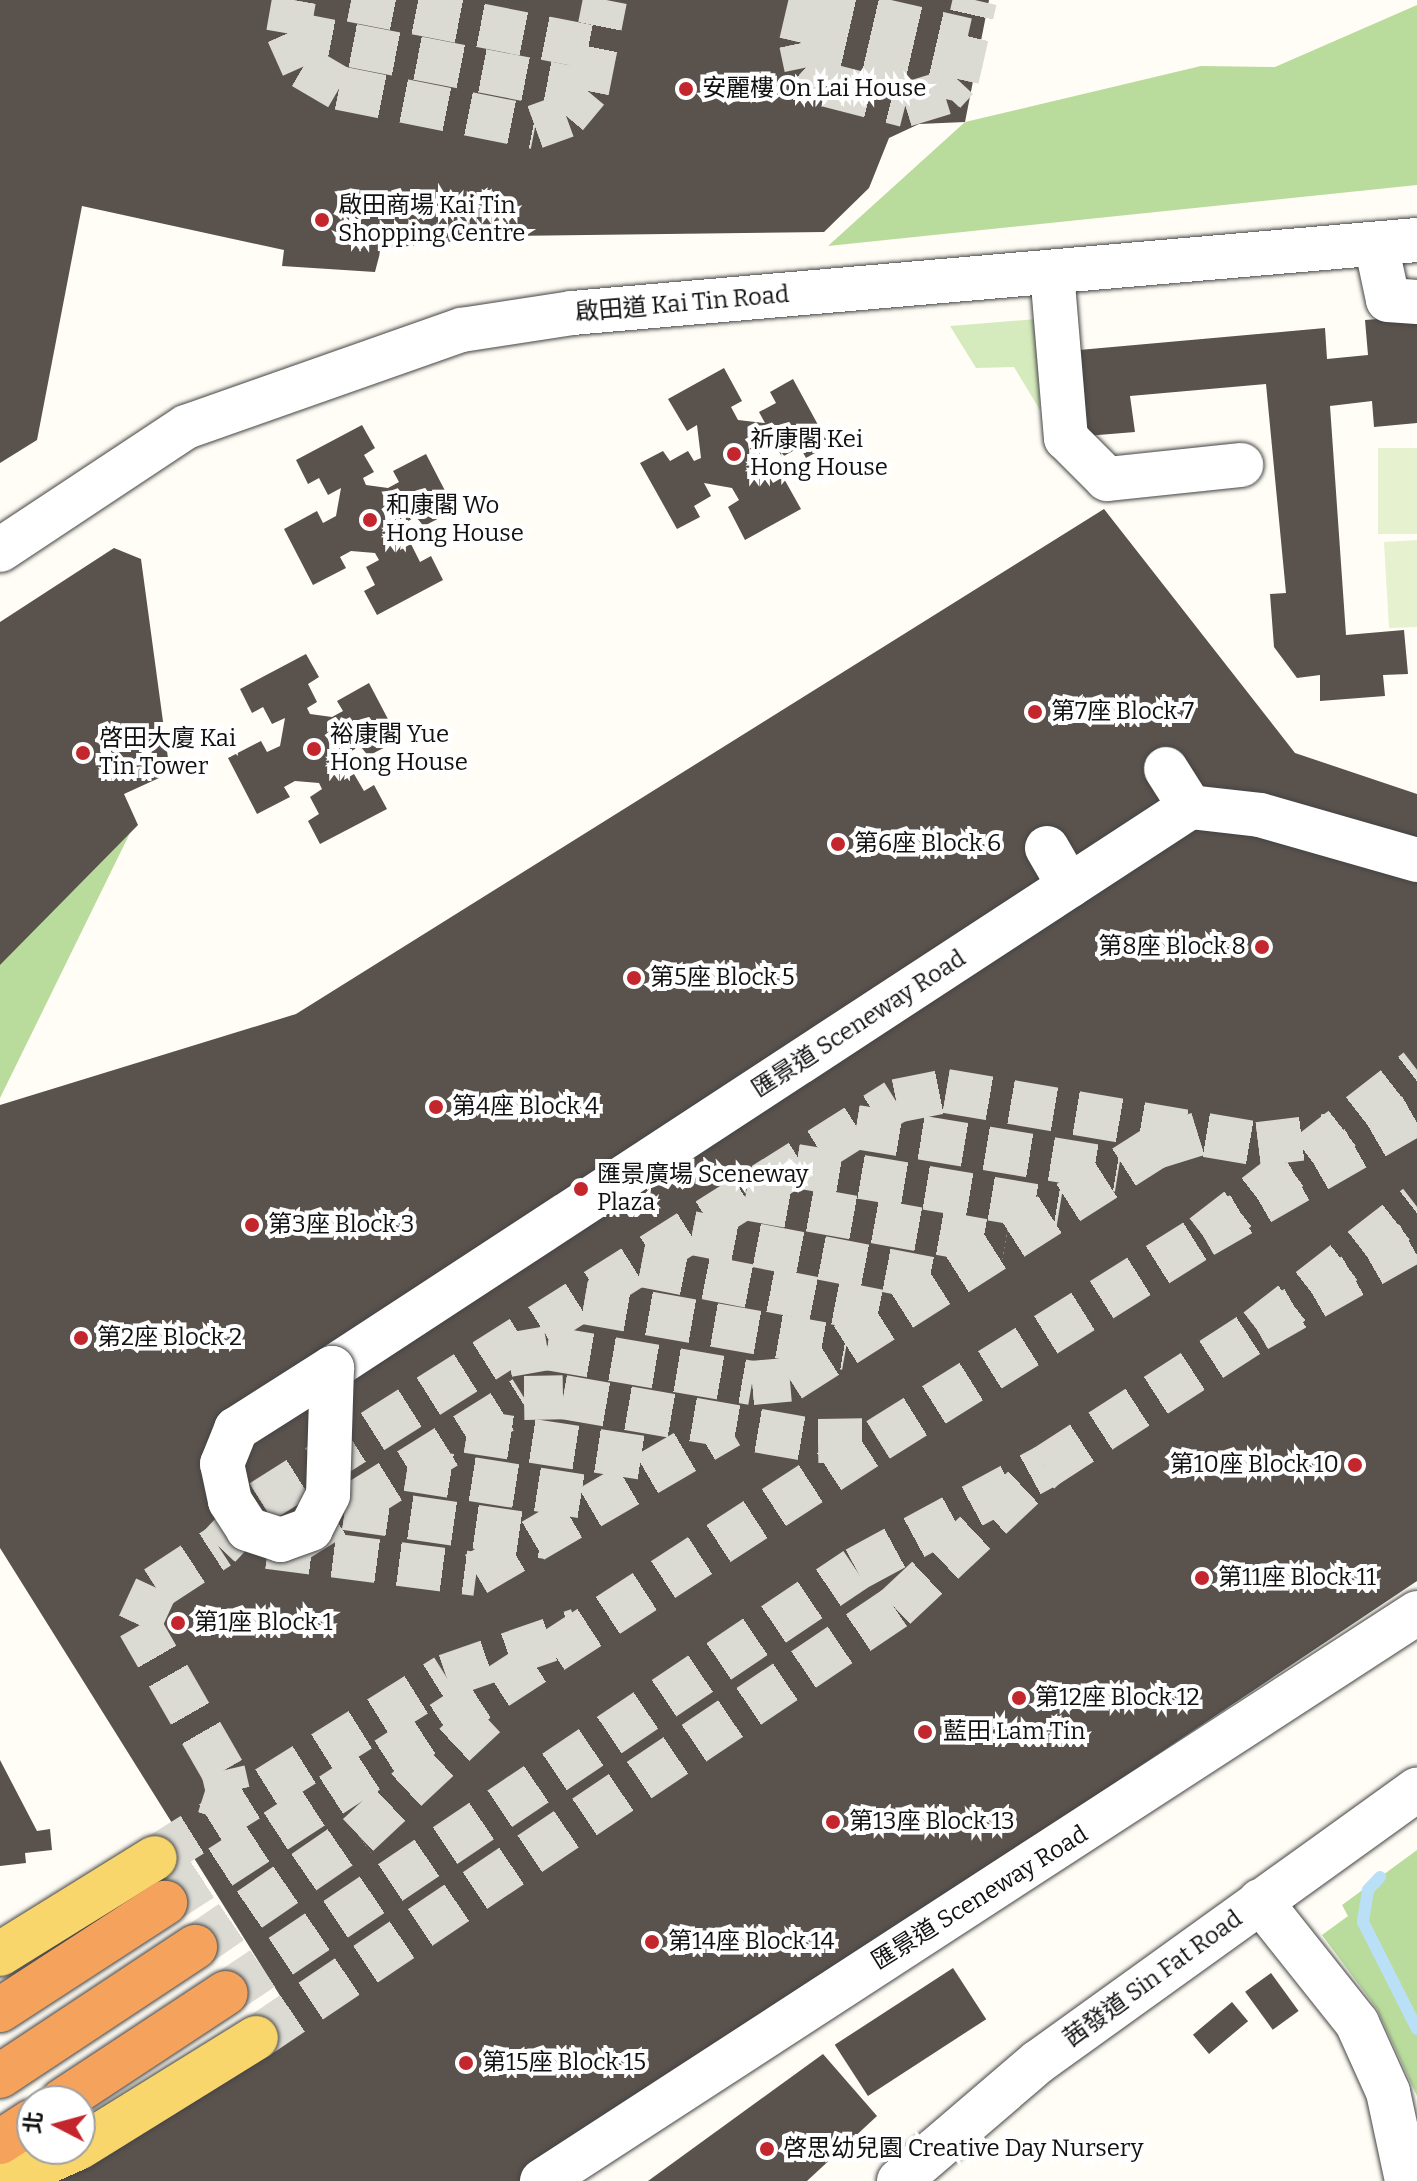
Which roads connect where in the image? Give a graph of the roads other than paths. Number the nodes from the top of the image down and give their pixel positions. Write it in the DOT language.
graph roads {
  1 [pos="1397,242"];
  2 [pos="1052,272"];
  3 [pos="1417,302"];
  4 [pos="1241,465"];
  5 [pos="0,550"];
  6 [pos="1166,769"];
  7 [pos="1190,807"];
  8 [pos="1047,848"];
  9 [pos="1417,860"];
  10 [pos="1069,886"];
  11 [pos="332,1368"];
  12 [pos="1417,1613"];
  13 [pos="1417,1790"];
  14 [pos="155,1858"];
  15 [pos="1260,1901"];
  16 [pos="165,1903"];
  17 [pos="195,1947"];
  18 [pos="0,1954"];
  19 [pos="226,1993"];
  20 [pos="0,2010"];
  21 [pos="256,2038"];
  22 [pos="0,2076"];
  23 [pos="86,2085"];
  24 [pos="96,2137"];
  25 [pos="40,2165"];
  26 [pos="4,2181"];
  27 [pos="542,2181"];
  28 [pos="899,2181"];
  29 [pos="1407,2181"];
  1 -- 2 [label="street, 啟田道 Kai Tin Road"];
  1 -- 3 [label="street"];
  2 -- 4 [label="street"];
  2 -- 5 [label="street, 啟田道 Kai Tin Road"];
  6 -- 7 [label="street"];
  7 -- 9 [label="street"];
  7 -- 10 [label="street, 匯景道 Sceneway Road"];
  8 -- 10 [label="street"];
  10 -- 11 [label="street, 匯景道 Sceneway Road"];
  12 -- 27 [label="street, 匯景道 Sceneway Road"];
  13 -- 15 [label="street, 茜發道 Sin Fat Road"];
  14 -- 18 [label="main road"];
  15 -- 28 [label="street, 茜發道 Sin Fat Road"];
  15 -- 29 [label="street"];
  16 -- 20 [label="highway"];
  17 -- 22 [label="highway"];
  19 -- 23 [label="highway"];
  21 -- 24 [label="main road"];
  25 -- 26 [label="main road"];
}
